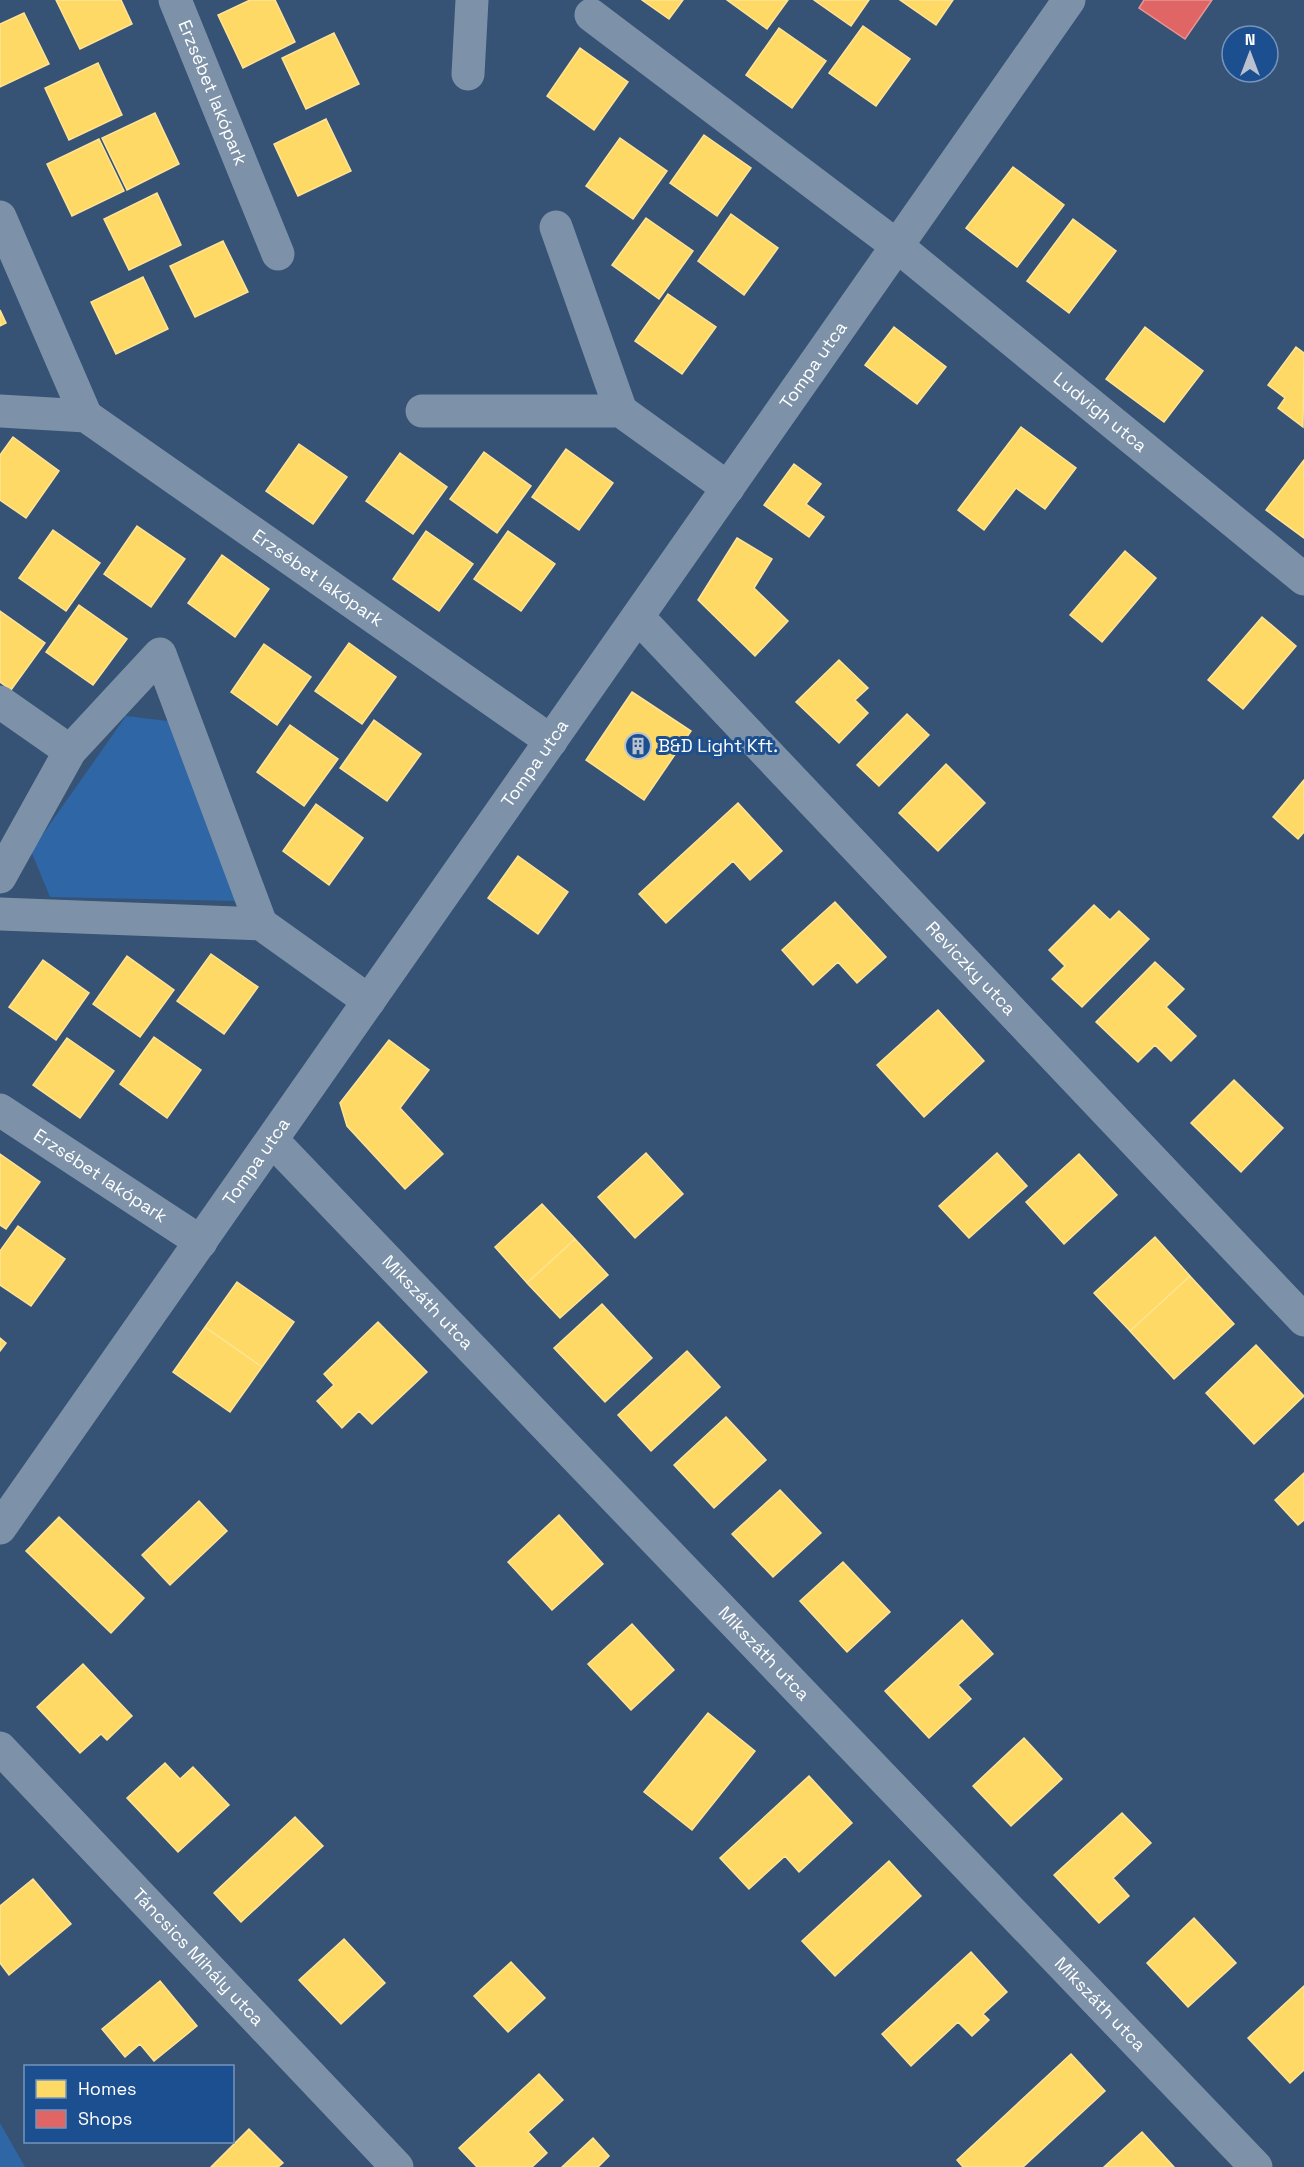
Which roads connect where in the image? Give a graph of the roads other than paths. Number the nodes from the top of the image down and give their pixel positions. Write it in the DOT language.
graph roads {
  1 [pos="175,0"];
  2 [pos="472,0"];
  3 [pos="1069,0"];
  4 [pos="591,15"];
  5 [pos="468,74"];
  6 [pos="0,217"];
  7 [pos="556,227"];
  8 [pos="897,246"];
  9 [pos="278,254"];
  10 [pos="0,411"];
  11 [pos="422,411"];
  12 [pos="621,411"];
  13 [pos="86,416"];
  14 [pos="728,488"];
  15 [pos="1304,579"];
  16 [pos="638,617"];
  17 [pos="0,702"];
  18 [pos="551,741"];
  19 [pos="70,751"];
  20 [pos="0,877"];
  21 [pos="0,914"];
  22 [pos="261,924"];
  23 [pos="369,1001"];
  24 [pos="0,1110"];
  25 [pos="272,1140"];
  26 [pos="201,1242"];
  27 [pos="1304,1320"];
  28 [pos="4,1512"];
  29 [pos="0,1748"];
  30 [pos="397,2167"];
  31 [pos="1256,2167"];
  1 -- 9 [label="street, Erzsébet lakópark"];
  2 -- 5 [label="street"];
  3 -- 8 [label="street, Tompa utca"];
  4 -- 8 [label="street, Ludvigh utca"];
  6 -- 13 [label="street"];
  7 -- 12 [label="street"];
  8 -- 14 [label="street, Tompa utca"];
  8 -- 15 [label="street, Ludvigh utca"];
  10 -- 13 [label="street"];
  11 -- 12 [label="street"];
  12 -- 14 [label="street"];
  13 -- 18 [label="street, Erzsébet lakópark"];
  14 -- 16 [label="street, Tompa utca"];
  16 -- 18 [label="street, Tompa utca"];
  16 -- 27 [label="street, Reviczky utca"];
  17 -- 19 [label="street"];
  18 -- 23 [label="street, Tompa utca"];
  19 -- 20 [label="street"];
  19 -- 22 [label="street"];
  21 -- 22 [label="street"];
  22 -- 23 [label="street"];
  23 -- 25 [label="street, Tompa utca"];
  24 -- 26 [label="street, Erzsébet lakópark"];
  25 -- 26 [label="street, Tompa utca"];
  25 -- 31 [label="street, Mikszáth utca"];
  26 -- 28 [label="street, Tompa utca"];
  29 -- 30 [label="street, Táncsics Mihály utca"];
}
